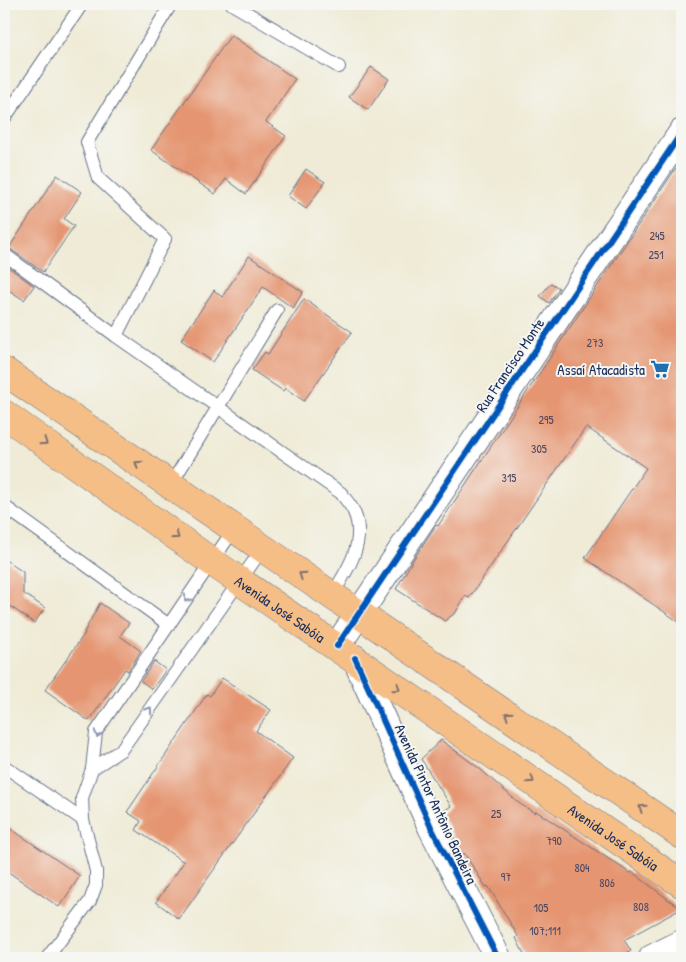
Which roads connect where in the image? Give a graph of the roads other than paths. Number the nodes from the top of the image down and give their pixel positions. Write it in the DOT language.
graph roads {
  1 [pos="82,4"];
  2 [pos="171,4"];
  3 [pos="232,4"];
  4 [pos="339,67"];
  5 [pos="4,119"];
  6 [pos="682,132"];
  7 [pos="4,254"];
  8 [pos="277,310"];
  9 [pos="116,336"];
  10 [pos="4,371"];
  11 [pos="218,407"];
  12 [pos="4,414"];
  13 [pos="170,486"];
  14 [pos="4,506"];
  15 [pos="234,530"];
  16 [pos="263,548"];
  17 [pos="212,562"];
  18 [pos="240,581"];
  19 [pos="332,595"];
  20 [pos="359,612"];
  21 [pos="169,625"];
  22 [pos="346,652"];
  23 [pos="4,766"];
  24 [pos="92,769"];
  25 [pos="82,820"];
  26 [pos="682,835"];
  27 [pos="682,884"];
  28 [pos="682,943"];
  29 [pos="47,958"];
  30 [pos="498,958"];
  31 [pos="652,958"];
  1 -- 5 [label="lane"];
  2 -- 9 [label="lane"];
  3 -- 4 [label="lane"];
  6 -- 20 [label="street, Rua Francisco Monte"];
  7 -- 9 [label="lane"];
  8 -- 11 [label="lane"];
  9 -- 11 [label="lane"];
  13 -- 10 [label="main road, one-way"];
  11 -- 13 [label="lane"];
  11 -- 19 [label="lane"];
  12 -- 17 [label="main road, Avenida José Sabóia, one-way"];
  13 -- 15 [label="main road"];
  14 -- 21 [label="lane"];
  15 -- 16 [label="main road"];
  15 -- 17 [label="lane"];
  16 -- 18 [label="lane"];
  19 -- 16 [label="main road, one-way"];
  17 -- 18 [label="main road, Avenida José Sabóia"];
  17 -- 21 [label="lane, one-way"];
  18 -- 22 [label="main road, Avenida José Sabóia"];
  24 -- 18 [label="lane, one-way"];
  19 -- 20 [label="main road"];
  20 -- 22 [label="street"];
  26 -- 20 [label="main road, one-way"];
  21 -- 24 [label="lane, one-way"];
  22 -- 27 [label="main road, Avenida José Sabóia, one-way"];
  22 -- 30 [label="street, Avenida Pintor Antônio Bandeira"];
  23 -- 25 [label="lane"];
  24 -- 25 [label="lane"];
  25 -- 29 [label="lane"];
  28 -- 31 [label="street"];
}
